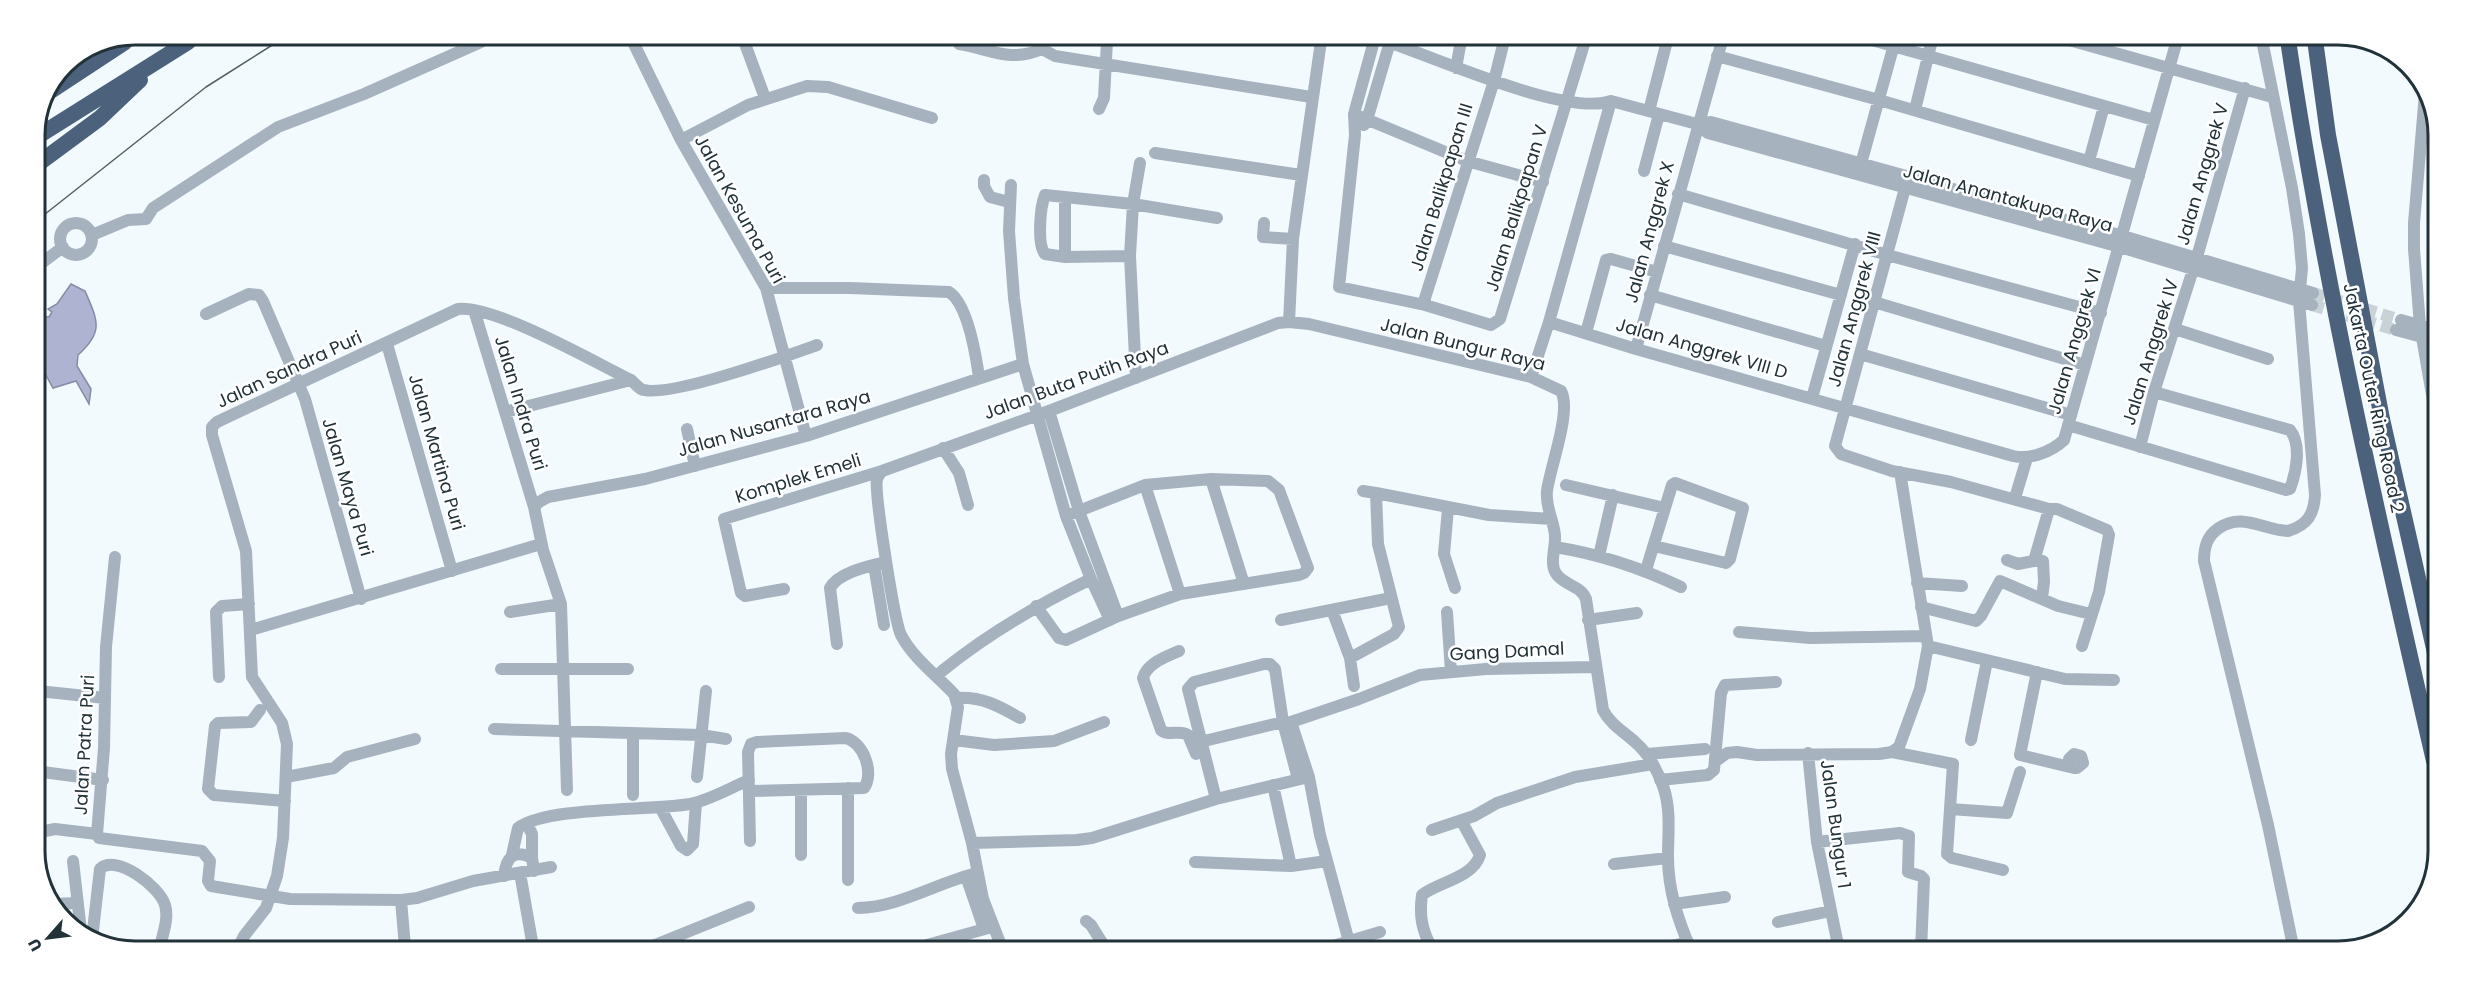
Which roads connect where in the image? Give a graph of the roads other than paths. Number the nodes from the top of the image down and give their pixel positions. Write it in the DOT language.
graph roads {
  1 [pos="183,45"];
  2 [pos="474,45"];
  3 [pos="634,45"];
  4 [pos="745,45"];
  5 [pos="963,45"];
  6 [pos="1039,45"];
  7 [pos="1107,45"];
  8 [pos="1320,45"];
  9 [pos="1373,45"];
  10 [pos="1387,45"];
  11 [pos="1396,45"];
  12 [pos="1460,45"];
  13 [pos="1503,45"];
  14 [pos="1584,45"];
  15 [pos="1666,45"];
  16 [pos="1720,45"];
  17 [pos="1894,45"];
  18 [pos="1900,45"];
  19 [pos="1931,45"];
  20 [pos="2088,45"];
  21 [pos="2176,45"];
  22 [pos="2263,45"];
  23 [pos="2289,45"];
  24 [pos="2316,45"];
  25 [pos="117,47"];
  26 [pos="169,53"];
  27 [pos="1717,56"];
  28 [pos="1928,56"];
  29 [pos="1107,65"];
  30 [pos="1456,68"];
  31 [pos="2169,68"];
  32 [pos="1494,81"];
  33 [pos="60,84"];
  34 [pos="2245,88"];
  35 [pos="1311,97"];
  36 [pos="2272,97"];
  37 [pos="765,98"];
  38 [pos="1879,100"];
  39 [pos="1567,101"];
  40 [pos="1611,101"];
  41 [pos="2104,106"];
  42 [pos="1099,109"];
  43 [pos="2424,109"];
  44 [pos="1915,110"];
  45 [pos="1654,112"];
  46 [pos="1354,114"];
  47 [pos="932,118"];
  48 [pos="1367,120"];
  49 [pos="2154,120"];
  50 [pos="1697,124"];
  51 [pos="45,131"];
  52 [pos="1355,135"];
  53 [pos="681,140"];
  54 [pos="1155,153"];
  55 [pos="45,159"];
  56 [pos="1467,161"];
  57 [pos="2089,161"];
  58 [pos="1140,163"];
  59 [pos="1860,170"];
  60 [pos="1644,171"];
  61 [pos="1301,175"];
  62 [pos="2139,176"];
  63 [pos="984,180"];
  64 [pos="1543,182"];
  65 [pos="1906,183"];
  66 [pos="1011,185"];
  67 [pos="1678,194"];
  68 [pos="1065,199"];
  69 [pos="1009,202"];
  70 [pos="1133,204"];
  71 [pos="1217,218"];
  72 [pos="1264,223"];
  73 [pos="92,235"];
  74 [pos="1293,239"];
  75 [pos="2122,241"];
  76 [pos="1855,244"];
  77 [pos="1664,246"];
  78 [pos="63,247"];
  79 [pos="1887,255"];
  80 [pos="1130,256"];
  81 [pos="1065,257"];
  82 [pos="45,260"];
  83 [pos="2195,263"];
  84 [pos="1657,272"];
  85 [pos="766,288"];
  86 [pos="1650,295"];
  87 [pos="1841,295"];
  88 [pos="2306,297"];
  89 [pos="1874,302"];
  90 [pos="1425,305"];
  91 [pos="474,310"];
  92 [pos="2101,313"];
  93 [pos="206,314"];
  94 [pos="1289,322"];
  95 [pos="1549,322"];
  96 [pos="2399,325"];
  97 [pos="2175,329"];
  98 [pos="2421,331"];
  99 [pos="2428,331"];
  100 [pos="1586,333"];
  101 [pos="2428,335"];
  102 [pos="387,344"];
  103 [pos="818,345"];
  104 [pos="1826,346"];
  105 [pos="1636,349"];
  106 [pos="1860,354"];
  107 [pos="783,357"];
  108 [pos="2268,359"];
  109 [pos="1023,364"];
  110 [pos="2085,365"];
  111 [pos="2428,372"];
  112 [pos="979,377"];
  113 [pos="1531,377"];
  114 [pos="1136,378"];
  115 [pos="630,380"];
  116 [pos="299,385"];
  117 [pos="2154,392"];
  118 [pos="1812,398"];
  119 [pos="1845,408"];
  120 [pos="505,411"];
  121 [pos="1044,413"];
  122 [pos="2070,420"];
  123 [pos="687,429"];
  124 [pos="806,436"];
  125 [pos="2140,447"];
  126 [pos="943,448"];
  127 [pos="2027,458"];
  128 [pos="695,466"];
  129 [pos="1900,472"];
  130 [pos="880,473"];
  131 [pos="1211,479"];
  132 [pos="1145,485"];
  133 [pos="1566,485"];
  134 [pos="1613,495"];
  135 [pos="2015,498"];
  136 [pos="968,505"];
  137 [pos="534,507"];
  138 [pos="1448,508"];
  139 [pos="1665,508"];
  140 [pos="2049,509"];
  141 [pos="1078,511"];
  142 [pos="1066,516"];
  143 [pos="1551,519"];
  144 [pos="541,544"];
  145 [pos="1654,546"];
  146 [pos="1555,547"];
  147 [pos="1599,556"];
  148 [pos="116,557"];
  149 [pos="2007,560"];
  150 [pos="2034,561"];
  151 [pos="880,564"];
  152 [pos="1646,570"];
  153 [pos="453,571"];
  154 [pos="1091,579"];
  155 [pos="1917,583"];
  156 [pos="1244,584"];
  157 [pos="1962,586"];
  158 [pos="1681,587"];
  159 [pos="1455,588"];
  160 [pos="784,589"];
  161 [pos="1180,594"];
  162 [pos="1391,598"];
  163 [pos="2042,598"];
  164 [pos="361,599"];
  165 [pos="249,604"];
  166 [pos="561,604"];
  167 [pos="1036,606"];
  168 [pos="1921,607"];
  169 [pos="1332,610"];
  170 [pos="510,612"];
  171 [pos="1447,612"];
  172 [pos="1637,613"];
  173 [pos="2091,614"];
  174 [pos="1114,618"];
  175 [pos="1281,620"];
  176 [pos="1588,620"];
  177 [pos="2428,622"];
  178 [pos="884,625"];
  179 [pos="251,630"];
  180 [pos="1739,632"];
  181 [pos="1927,641"];
  182 [pos="837,644"];
  183 [pos="2082,646"];
  184 [pos="1179,651"];
  185 [pos="1350,658"];
  186 [pos="1988,661"];
  187 [pos="1596,667"];
  188 [pos="501,669"];
  189 [pos="627,669"];
  190 [pos="564,671"];
  191 [pos="942,671"];
  192 [pos="1451,672"];
  193 [pos="2037,672"];
  194 [pos="219,677"];
  195 [pos="2114,680"];
  196 [pos="1776,682"];
  197 [pos="1354,686"];
  198 [pos="706,691"];
  199 [pos="45,692"];
  200 [pos="105,698"];
  201 [pos="956,698"];
  202 [pos="260,710"];
  203 [pos="1020,718"];
  204 [pos="1104,722"];
  205 [pos="1283,722"];
  206 [pos="494,729"];
  207 [pos="567,732"];
  208 [pos="633,734"];
  209 [pos="2428,734"];
  210 [pos="701,735"];
  211 [pos="415,739"];
  212 [pos="726,739"];
  213 [pos="954,740"];
  214 [pos="1971,740"];
  215 [pos="1200,742"];
  216 [pos="1705,749"];
  217 [pos="1892,752"];
  218 [pos="1808,753"];
  219 [pos="1650,759"];
  220 [pos="1716,761"];
  221 [pos="2070,766"];
  222 [pos="45,772"];
  223 [pos="2020,772"];
  224 [pos="286,777"];
  225 [pos="697,777"];
  226 [pos="1303,778"];
  227 [pos="103,780"];
  228 [pos="1660,780"];
  229 [pos="750,785"];
  230 [pos="1273,785"];
  231 [pos="848,788"];
  232 [pos="567,790"];
  233 [pos="801,790"];
  234 [pos="633,795"];
  235 [pos="1214,800"];
  236 [pos="285,801"];
  237 [pos="696,803"];
  238 [pos="660,807"];
  239 [pos="1950,809"];
  240 [pos="1461,820"];
  241 [pos="527,824"];
  242 [pos="1432,830"];
  243 [pos="45,831"];
  244 [pos="97,834"];
  245 [pos="750,841"];
  246 [pos="1817,842"];
  247 [pos="972,843"];
  248 [pos="512,855"];
  249 [pos="801,855"];
  250 [pos="1668,858"];
  251 [pos="73,861"];
  252 [pos="1327,861"];
  253 [pos="1195,862"];
  254 [pos="533,864"];
  255 [pos="1614,864"];
  256 [pos="1291,866"];
  257 [pos="551,867"];
  258 [pos="2003,870"];
  259 [pos="520,873"];
  260 [pos="971,874"];
  261 [pos="504,876"];
  262 [pos="848,880"];
  263 [pos="271,897"];
  264 [pos="1725,897"];
  265 [pos="401,900"];
  266 [pos="77,903"];
  267 [pos="62,904"];
  268 [pos="1674,904"];
  269 [pos="749,907"];
  270 [pos="858,908"];
  271 [pos="1831,908"];
  272 [pos="1778,920"];
  273 [pos="1086,921"];
  274 [pos="80,922"];
  275 [pos="987,925"];
  276 [pos="93,931"];
  277 [pos="1380,932"];
  278 [pos="161,941"];
  279 [pos="242,941"];
  280 [pos="404,941"];
  281 [pos="532,941"];
  282 [pos="665,941"];
  283 [pos="939,941"];
  284 [pos="995,941"];
  285 [pos="1101,941"];
  286 [pos="1348,941"];
  287 [pos="1359,941"];
  288 [pos="1428,941"];
  289 [pos="1688,941"];
  290 [pos="1837,941"];
  291 [pos="1921,941"];
  292 [pos="2292,941"];
  1 -- 26 [label="highway"];
  2 -- 73 [label="street"];
  3 -- 53 [label="street, Jalan Kesuma Puri"];
  4 -- 37 [label="street"];
  5 -- 6 [label="street"];
  6 -- 29 [label="street"];
  7 -- 29 [label="street"];
  8 -- 35 [label="street"];
  9 -- 46 [label="street"];
  10 -- 48 [label="street"];
  11 -- 30 [label="street, Jalan Anantakupa Raya"];
  12 -- 30 [label="street"];
  13 -- 32 [label="street, Jalan Balikpapan III"];
  14 -- 39 [label="street, Jalan Balikpapan V"];
  15 -- 45 [label="street"];
  16 -- 27 [label="street, Jalan Anggrek X"];
  17 -- 38 [label="street"];
  18 -- 28 [label="street"];
  19 -- 28 [label="street"];
  20 -- 31 [label="street"];
  21 -- 31 [label="street, Jalan Anggrek VI"];
  22 -- 36 [label="street"];
  23 -- 209 [label="highway, Jakarta Outer Ring Road 2"];
  24 -- 177 [label="highway, Jakarta Outer Ring Road 2"];
  25 -- 33 [label="highway"];
  26 -- 51 [label="highway"];
  26 -- 55 [label="highway"];
  27 -- 38 [label="street"];
  27 -- 50 [label="street, Jalan Anggrek X"];
  28 -- 41 [label="street"];
  28 -- 44 [label="street"];
  29 -- 35 [label="street"];
  29 -- 42 [label="street"];
  30 -- 32 [label="street, Jalan Anantakupa Raya"];
  31 -- 34 [label="street"];
  31 -- 49 [label="street, Jalan Anggrek VI"];
  32 -- 39 [label="street, Jalan Anantakupa Raya"];
  32 -- 56 [label="street, Jalan Balikpapan III"];
  34 -- 36 [label="street"];
  34 -- 83 [label="street, Jalan Anggrek V"];
  35 -- 61 [label="street"];
  36 -- 88 [label="street"];
  37 -- 47 [label="street"];
  37 -- 53 [label="street"];
  38 -- 44 [label="street"];
  38 -- 59 [label="street"];
  39 -- 40 [label="street, Jalan Anantakupa Raya"];
  39 -- 64 [label="street, Jalan Balikpapan V"];
  40 -- 45 [label="street, Jalan Anantakupa Raya"];
  40 -- 95 [label="street"];
  41 -- 49 [label="street"];
  41 -- 57 [label="street"];
  43 -- 98 [label="street"];
  44 -- 57 [label="street"];
  45 -- 50 [label="street, Jalan Anantakupa Raya"];
  45 -- 60 [label="street"];
  46 -- 48 [label="street"];
  46 -- 52 [label="street"];
  48 -- 52 [label="street"];
  48 -- 56 [label="street"];
  49 -- 62 [label="street, Jalan Anggrek VI"];
  50 -- 59 [label="street, Jalan Anantakupa Raya"];
  50 -- 67 [label="street, Jalan Anggrek X"];
  52 -- 90 [label="street"];
  53 -- 85 [label="street, Jalan Kesuma Puri"];
  54 -- 61 [label="street"];
  56 -- 64 [label="street"];
  56 -- 90 [label="street, Jalan Balikpapan III"];
  57 -- 62 [label="street"];
  58 -- 70 [label="street"];
  59 -- 65 [label="street, Jalan Anantakupa Raya"];
  61 -- 74 [label="street"];
  62 -- 75 [label="street, Jalan Anggrek VI"];
  63 -- 69 [label="street"];
  64 -- 90 [label="street, Jalan Balikpapan V"];
  65 -- 75 [label="street, Jalan Anantakupa Raya"];
  65 -- 79 [label="street, Jalan Anggrek VIII"];
  66 -- 69 [label="street"];
  67 -- 76 [label="street"];
  67 -- 77 [label="street, Jalan Anggrek X"];
  68 -- 70 [label="street"];
  68 -- 81 [label="street"];
  68 -- 81 [label="street"];
  69 -- 109 [label="street"];
  70 -- 71 [label="street"];
  70 -- 80 [label="street"];
  72 -- 74 [label="street"];
  73 -- 78 [label="street"];
  73 -- 78 [label="street"];
  74 -- 94 [label="street"];
  75 -- 83 [label="street, Jalan Anantakupa Raya"];
  75 -- 92 [label="street, Jalan Anggrek VI"];
  76 -- 79 [label="street"];
  76 -- 87 [label="street"];
  77 -- 84 [label="street, Jalan Anggrek X"];
  77 -- 87 [label="street"];
  78 -- 82 [label="street"];
  79 -- 89 [label="street, Jalan Anggrek VIII"];
  79 -- 92 [label="street"];
  80 -- 81 [label="street"];
  80 -- 114 [label="street"];
  83 -- 88 [label="street, Jalan Anantakupa Raya"];
  83 -- 97 [label="street, Jalan Anggrek IV"];
  84 -- 86 [label="street, Jalan Anggrek X"];
  84 -- 100 [label="street"];
  85 -- 107 [label="street, Jalan Kesuma Puri"];
  85 -- 112 [label="street"];
  86 -- 104 [label="street"];
  86 -- 105 [label="street, Jalan Anggrek X"];
  87 -- 104 [label="street"];
  88 -- 292 [label="street"];
  89 -- 106 [label="street, Jalan Anggrek VIII"];
  89 -- 110 [label="street"];
  91 -- 102 [label="street, Jalan Sandra Puri"];
  91 -- 115 [label="street"];
  91 -- 120 [label="street, Jalan Indra Puri"];
  92 -- 110 [label="street, Jalan Anggrek VI"];
  93 -- 116 [label="street, Jalan Maya Puri"];
  94 -- 113 [label="street, Jalan Bungur Raya"];
  94 -- 114 [label="street, Jalan Buta Putih Raya"];
  95 -- 100 [label="street, Jalan Anggrek VIII D"];
  95 -- 113 [label="street"];
  96 -- 98 [label="street"];
  97 -- 108 [label="street"];
  97 -- 117 [label="street, Jalan Anggrek IV"];
  98 -- 99 [label="street"];
  98 -- 101 [label="street"];
  98 -- 111 [label="street"];
  100 -- 105 [label="street, Jalan Anggrek VIII D"];
  102 -- 116 [label="street, Jalan Sandra Puri"];
  102 -- 153 [label="street, Jalan Martina Puri"];
  103 -- 107 [label="street"];
  104 -- 118 [label="street"];
  105 -- 118 [label="street, Jalan Anggrek VIII D"];
  106 -- 119 [label="street, Jalan Anggrek VIII"];
  106 -- 122 [label="street"];
  107 -- 115 [label="street"];
  107 -- 124 [label="street, Jalan Kesuma Puri"];
  109 -- 112 [label="street, Jalan Nusantara Raya"];
  109 -- 121 [label="street"];
  110 -- 122 [label="street, Jalan Anggrek VI"];
  112 -- 124 [label="street, Jalan Nusantara Raya"];
  113 -- 143 [label="street, Jalan Bungur Raya"];
  114 -- 121 [label="street, Jalan Buta Putih Raya"];
  115 -- 120 [label="street"];
  116 -- 164 [label="street, Jalan Maya Puri"];
  116 -- 165 [label="street, Jalan Sandra Puri"];
  117 -- 125 [label="street, Jalan Anggrek IV"];
  117 -- 125 [label="street"];
  118 -- 119 [label="street, Jalan Anggrek VIII D"];
  119 -- 127 [label="street, Jalan Anggrek VIII D"];
  119 -- 129 [label="street, Jalan Anggrek VIII"];
  120 -- 137 [label="street, Jalan Indra Puri"];
  121 -- 126 [label="street, Jalan Buta Putih Raya"];
  121 -- 141 [label="street"];
  121 -- 142 [label="street"];
  122 -- 125 [label="street"];
  122 -- 127 [label="street, Jalan Anggrek VI"];
  123 -- 128 [label="street"];
  124 -- 128 [label="street, Jalan Nusantara Raya"];
  126 -- 130 [label="street, Jalan Buta Putih Raya"];
  126 -- 136 [label="street"];
  127 -- 135 [label="street"];
  128 -- 137 [label="street, Jalan Nusantara Raya"];
  129 -- 135 [label="street"];
  129 -- 155 [label="street"];
  130 -- 151 [label="street"];
  130 -- 160 [label="street, Komplek Emeli"];
  131 -- 132 [label="street"];
  131 -- 156 [label="street"];
  131 -- 156 [label="street"];
  132 -- 141 [label="street"];
  132 -- 161 [label="street"];
  133 -- 134 [label="street"];
  134 -- 139 [label="street"];
  134 -- 147 [label="street"];
  135 -- 140 [label="street"];
  137 -- 144 [label="street, Jalan Indra Puri"];
  138 -- 143 [label="street"];
  138 -- 159 [label="street"];
  138 -- 162 [label="street"];
  139 -- 145 [label="street"];
  139 -- 145 [label="street"];
  140 -- 150 [label="street"];
  140 -- 173 [label="street"];
  141 -- 142 [label="street"];
  141 -- 174 [label="street"];
  142 -- 154 [label="street"];
  143 -- 146 [label="street, Jalan Bungur Raya"];
  144 -- 153 [label="street"];
  144 -- 166 [label="street, Jalan Indra Puri"];
  145 -- 152 [label="street"];
  146 -- 147 [label="street"];
  146 -- 176 [label="street, Jalan Bungur Raya"];
  147 -- 152 [label="street"];
  148 -- 200 [label="street, Jalan Patra Puri"];
  149 -- 150 [label="street"];
  150 -- 163 [label="street"];
  151 -- 178 [label="street"];
  151 -- 182 [label="street"];
  151 -- 201 [label="street"];
  152 -- 158 [label="street"];
  153 -- 164 [label="street"];
  154 -- 167 [label="street"];
  154 -- 174 [label="street"];
  155 -- 157 [label="street"];
  155 -- 168 [label="street"];
  156 -- 161 [label="street"];
  161 -- 174 [label="street"];
  162 -- 169 [label="street"];
  162 -- 185 [label="street"];
  163 -- 168 [label="street"];
  163 -- 173 [label="street"];
  164 -- 179 [label="street"];
  165 -- 179 [label="street, Jalan Sandra Puri"];
  165 -- 194 [label="street"];
  166 -- 170 [label="street"];
  166 -- 190 [label="street, Jalan Indra Puri"];
  167 -- 174 [label="street"];
  167 -- 191 [label="street"];
  168 -- 181 [label="street"];
  169 -- 175 [label="street"];
  169 -- 185 [label="street"];
  171 -- 192 [label="street"];
  172 -- 176 [label="street"];
  173 -- 183 [label="street"];
  176 -- 187 [label="street, Jalan Bungur Raya"];
  179 -- 224 [label="street, Jalan Sandra Puri"];
  180 -- 181 [label="street"];
  181 -- 186 [label="street"];
  181 -- 217 [label="street"];
  184 -- 235 [label="street"];
  185 -- 197 [label="street"];
  186 -- 193 [label="street"];
  186 -- 214 [label="street"];
  187 -- 192 [label="street, Gang Damal"];
  187 -- 219 [label="street, Jalan Bungur Raya"];
  188 -- 190 [label="street"];
  189 -- 190 [label="street"];
  190 -- 207 [label="street, Jalan Indra Puri"];
  192 -- 226 [label="street, Gang Damal"];
  193 -- 195 [label="street"];
  193 -- 221 [label="street"];
  196 -- 220 [label="street"];
  198 -- 210 [label="street"];
  199 -- 200 [label="street"];
  200 -- 227 [label="street, Jalan Patra Puri"];
  201 -- 203 [label="street"];
  201 -- 213 [label="street"];
  202 -- 236 [label="street"];
  204 -- 213 [label="street"];
  205 -- 215 [label="street"];
  205 -- 215 [label="street"];
  205 -- 226 [label="street"];
  206 -- 207 [label="street"];
  207 -- 208 [label="street"];
  207 -- 232 [label="street, Jalan Indra Puri"];
  208 -- 210 [label="street"];
  208 -- 234 [label="street"];
  210 -- 212 [label="street"];
  210 -- 225 [label="street"];
  211 -- 224 [label="street"];
  213 -- 247 [label="street"];
  215 -- 235 [label="street"];
  216 -- 219 [label="street"];
  217 -- 218 [label="street, Jalan Bungur 1"];
  217 -- 239 [label="street, Jalan Bungur 1"];
  218 -- 220 [label="street"];
  218 -- 246 [label="street, Jalan Bungur 1"];
  219 -- 228 [label="street, Jalan Bungur Raya"];
  219 -- 240 [label="street"];
  220 -- 228 [label="street"];
  222 -- 227 [label="street"];
  223 -- 239 [label="street"];
  224 -- 236 [label="street, Jalan Sandra Puri"];
  226 -- 230 [label="street"];
  226 -- 252 [label="street"];
  227 -- 244 [label="street, Jalan Patra Puri"];
  228 -- 250 [label="street, Jalan Bungur Raya"];
  229 -- 231 [label="street"];
  229 -- 233 [label="street"];
  229 -- 237 [label="street"];
  229 -- 245 [label="street"];
  230 -- 235 [label="street"];
  230 -- 256 [label="street"];
  231 -- 233 [label="street"];
  231 -- 262 [label="street"];
  233 -- 249 [label="street"];
  235 -- 247 [label="street"];
  236 -- 263 [label="street, Jalan Sandra Puri"];
  237 -- 238 [label="street"];
  237 -- 238 [label="street"];
  238 -- 241 [label="street"];
  239 -- 258 [label="street"];
  240 -- 242 [label="street"];
  240 -- 288 [label="street"];
  241 -- 248 [label="street"];
  241 -- 254 [label="street"];
  243 -- 244 [label="street"];
  244 -- 263 [label="street, Jalan Patra Puri"];
  246 -- 271 [label="street, Jalan Bungur 1"];
  246 -- 291 [label="street"];
  247 -- 260 [label="street"];
  248 -- 254 [label="street"];
  248 -- 261 [label="street"];
  250 -- 255 [label="street"];
  250 -- 268 [label="street, Jalan Bungur Raya"];
  251 -- 266 [label="street"];
  252 -- 256 [label="street"];
  252 -- 286 [label="street"];
  253 -- 256 [label="street"];
  254 -- 257 [label="street"];
  254 -- 259 [label="street"];
  259 -- 261 [label="street"];
  259 -- 281 [label="street"];
  260 -- 270 [label="street"];
  260 -- 275 [label="street"];
  261 -- 265 [label="street"];
  263 -- 265 [label="street"];
  263 -- 279 [label="street, Jalan Sandra Puri"];
  264 -- 268 [label="street"];
  265 -- 280 [label="street"];
  266 -- 267 [label="street"];
  266 -- 274 [label="street"];
  268 -- 289 [label="street, Jalan Bungur Raya"];
  269 -- 282 [label="street"];
  271 -- 272 [label="street"];
  271 -- 290 [label="street, Jalan Bungur 1"];
  273 -- 285 [label="street"];
  275 -- 283 [label="street"];
  275 -- 284 [label="street"];
  276 -- 278 [label="street"];
  277 -- 287 [label="street"];
}
